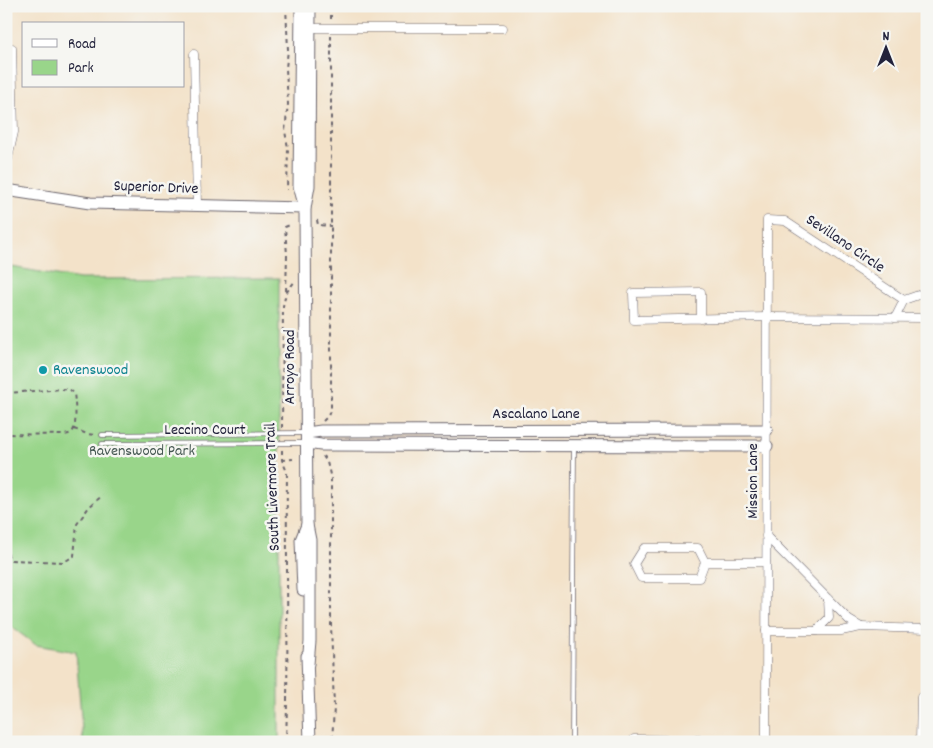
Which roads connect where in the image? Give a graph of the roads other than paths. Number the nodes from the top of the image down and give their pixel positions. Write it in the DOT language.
graph roads {
  1 [pos="301,6"];
  2 [pos="310,6"];
  3 [pos="306,28"];
  4 [pos="503,28"];
  5 [pos="12,48"];
  6 [pos="194,54"];
  7 [pos="6,167"];
  8 [pos="6,190"];
  9 [pos="196,206"];
  10 [pos="305,208"];
  11 [pos="767,220"];
  12 [pos="927,292"];
  13 [pos="904,300"];
  14 [pos="767,317"];
  15 [pos="895,318"];
  16 [pos="927,318"];
  17 [pos="701,319"];
  18 [pos="767,430"];
  19 [pos="102,435"];
  20 [pos="307,438"];
  21 [pos="102,444"];
  22 [pos="574,445"];
  23 [pos="766,446"];
  24 [pos="766,536"];
  25 [pos="705,562"];
  26 [pos="766,562"];
  27 [pos="828,599"];
  28 [pos="861,628"];
  29 [pos="927,629"];
  30 [pos="766,631"];
  31 [pos="816,631"];
  32 [pos="927,697"];
  33 [pos="310,742"];
  34 [pos="572,742"];
  35 [pos="634,742"];
  36 [pos="699,742"];
  37 [pos="766,742"];
  38 [pos="920,742"];
  1 -- 3 [label="street, Arroyo Road"];
  2 -- 3 [label="street, Arroyo Road"];
  3 -- 4 [label="street"];
  3 -- 10 [label="street, Arroyo Road"];
  5 -- 7 [label="street"];
  6 -- 9 [label="street"];
  8 -- 9 [label="street, Superior Drive"];
  9 -- 10 [label="street, Superior Drive"];
  10 -- 20 [label="street, Arroyo Road"];
  11 -- 13 [label="street, Sevillano Circle"];
  11 -- 14 [label="street, Mission Lane"];
  12 -- 13 [label="street"];
  13 -- 15 [label="street"];
  14 -- 15 [label="street"];
  14 -- 17 [label="street"];
  14 -- 18 [label="street, Mission Lane"];
  15 -- 16 [label="street"];
  17 -- 17 [label="street"];
  18 -- 20 [label="street, Ascalano Lane"];
  18 -- 23 [label="street, Mission Lane"];
  19 -- 20 [label="lane, Leccino Court"];
  20 -- 21 [label="lane, Leccino Court"];
  20 -- 22 [label="street, Ascalano Lane"];
  20 -- 33 [label="street, Arroyo Road"];
  22 -- 23 [label="street, Ascalano Lane"];
  22 -- 34 [label="lane"];
  23 -- 24 [label="street, Mission Lane"];
  24 -- 26 [label="street, Mission Lane"];
  24 -- 27 [label="street"];
  25 -- 25 [label="street"];
  25 -- 26 [label="street"];
  26 -- 30 [label="street, Mission Lane"];
  27 -- 28 [label="street"];
  27 -- 31 [label="street"];
  28 -- 29 [label="street"];
  28 -- 31 [label="street"];
  30 -- 31 [label="street"];
  30 -- 37 [label="street, Mission Lane"];
  32 -- 38 [label="street"];
  35 -- 36 [label="street"];
}
